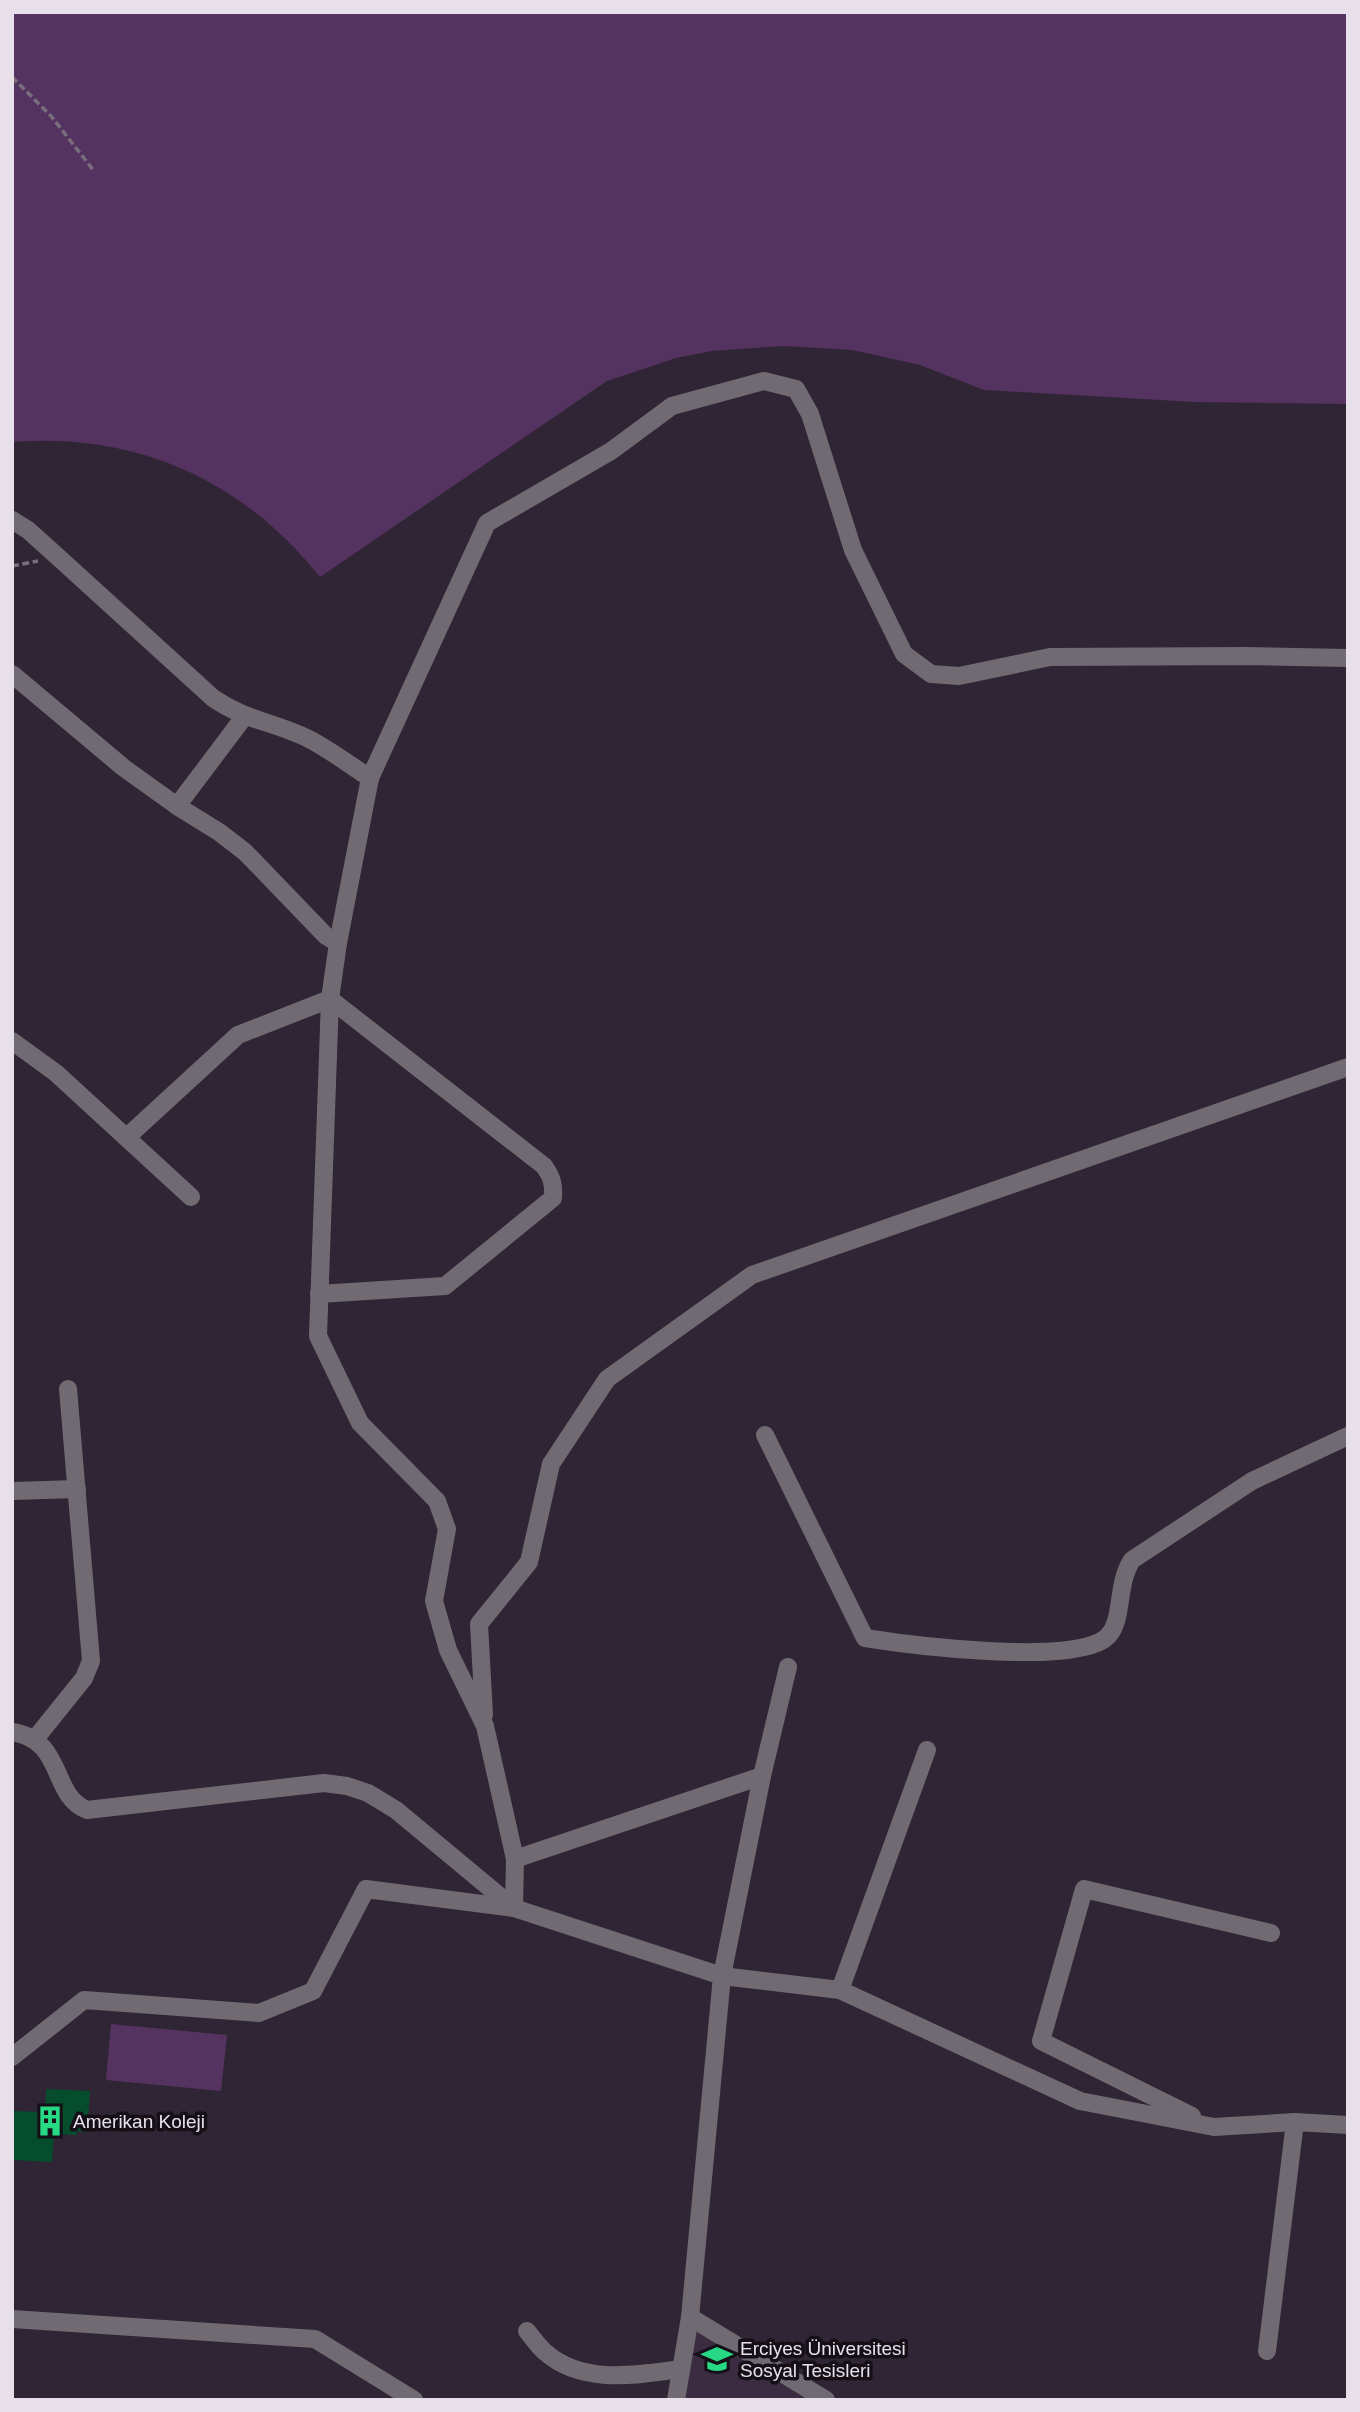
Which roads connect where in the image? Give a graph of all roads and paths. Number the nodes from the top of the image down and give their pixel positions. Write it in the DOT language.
graph roads {
  1 [pos="12,77"];
  2 [pos="94,171"];
  3 [pos="12,520"];
  4 [pos="1348,658"];
  5 [pos="12,674"];
  6 [pos="244,717"];
  7 [pos="370,778"];
  8 [pos="177,806"];
  9 [pos="338,943"];
  10 [pos="330,999"];
  11 [pos="12,1041"];
  12 [pos="1348,1067"];
  13 [pos="127,1137"];
  14 [pos="191,1197"];
  15 [pos="319,1294"];
  16 [pos="68,1390"];
  17 [pos="765,1435"];
  18 [pos="1348,1436"];
  19 [pos="77,1489"];
  20 [pos="12,1491"];
  21 [pos="788,1667"];
  22 [pos="485,1726"];
  23 [pos="12,1732"];
  24 [pos="35,1739"];
  25 [pos="927,1750"];
  26 [pos="762,1776"];
  27 [pos="515,1859"];
  28 [pos="514,1908"];
  29 [pos="1271,1933"];
  30 [pos="722,1976"];
  31 [pos="840,1990"];
  32 [pos="12,2057"];
  33 [pos="1295,2122"];
  34 [pos="1348,2125"];
  35 [pos="1214,2127"];
  36 [pos="690,2317"];
  37 [pos="12,2319"];
  38 [pos="527,2331"];
  39 [pos="1267,2351"];
  40 [pos="681,2369"];
  41 [pos="414,2400"];
  42 [pos="676,2400"];
  43 [pos="826,2400"];
  1 -- 2 [label="path"];
  3 -- 6 [label="street"];
  4 -- 7 [label="street"];
  5 -- 8 [label="street"];
  6 -- 7 [label="street"];
  6 -- 8 [label="street"];
  7 -- 9 [label="street"];
  8 -- 9 [label="street"];
  9 -- 10 [label="street"];
  10 -- 13 [label="street"];
  10 -- 15 [label="street"];
  10 -- 15 [label="street"];
  11 -- 13 [label="street"];
  12 -- 22 [label="street"];
  13 -- 14 [label="street"];
  15 -- 22 [label="street"];
  16 -- 19 [label="street"];
  17 -- 18 [label="street"];
  19 -- 20 [label="street"];
  19 -- 24 [label="street"];
  21 -- 26 [label="street"];
  22 -- 27 [label="street"];
  23 -- 24 [label="street"];
  24 -- 28 [label="street"];
  25 -- 31 [label="street"];
  26 -- 27 [label="street"];
  26 -- 30 [label="street"];
  27 -- 28 [label="street"];
  28 -- 30 [label="street"];
  28 -- 32 [label="street"];
  29 -- 35 [label="street"];
  30 -- 31 [label="street"];
  30 -- 36 [label="street"];
  31 -- 35 [label="street"];
  33 -- 34 [label="street"];
  33 -- 35 [label="street"];
  33 -- 39 [label="street"];
  36 -- 40 [label="street"];
  36 -- 43 [label="street"];
  37 -- 41 [label="street"];
  38 -- 40 [label="street"];
  40 -- 42 [label="street"];
}
